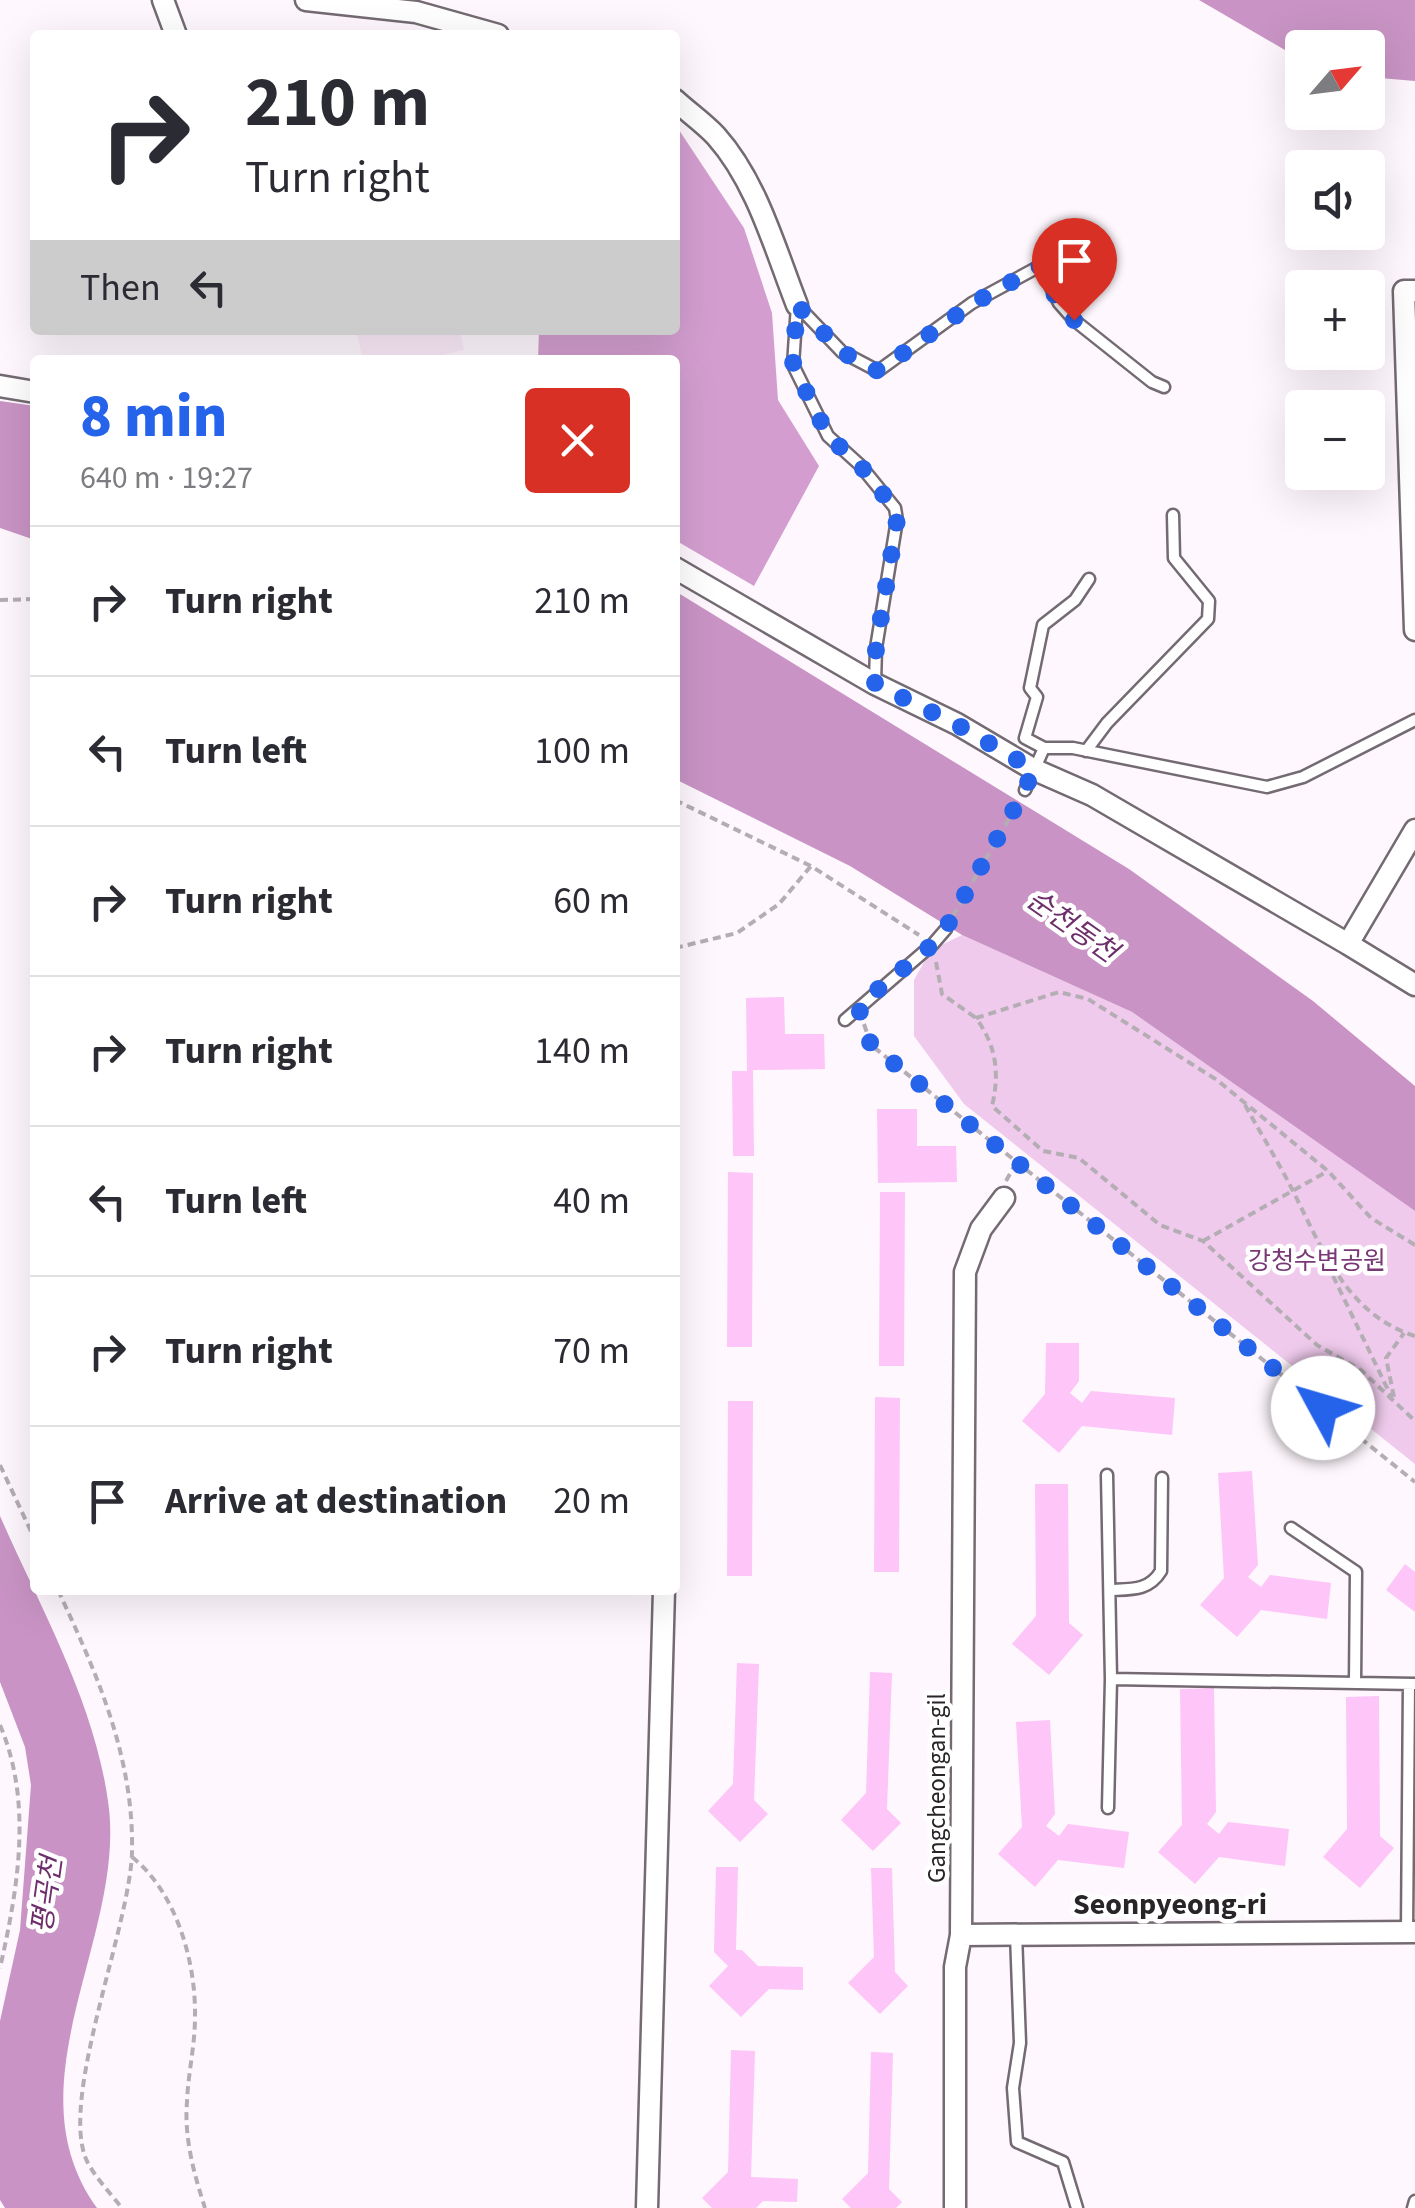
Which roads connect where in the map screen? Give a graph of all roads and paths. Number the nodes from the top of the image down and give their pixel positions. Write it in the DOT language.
graph roads {
  1 [pos="163,0"];
  2 [pos="306,0"];
  3 [pos="174,30"];
  4 [pos="480,30"];
  5 [pos="680,105"];
  6 [pos="1415,291"];
  7 [pos="797,305"];
  8 [pos="0,386"];
  9 [pos="1164,387"];
  10 [pos="30,391"];
  11 [pos="1173,515"];
  12 [pos="680,571"];
  13 [pos="1088,579"];
  14 [pos="30,599"];
  15 [pos="0,600"];
  16 [pos="1415,630"];
  17 [pos="875,684"];
  18 [pos="1415,720"];
  19 [pos="1044,748"];
  20 [pos="1086,750"];
  21 [pos="1033,769"];
  22 [pos="1025,790"];
  23 [pos="680,802"];
  24 [pos="1415,830"];
  25 [pos="812,866"];
  26 [pos="946,928"];
  27 [pos="933,944"];
  28 [pos="1348,944"];
  29 [pos="680,947"];
  30 [pos="1415,985"];
  31 [pos="858,1006"];
  32 [pos="976,1018"];
  33 [pos="845,1020"];
  34 [pos="1244,1102"];
  35 [pos="1328,1170"];
  36 [pos="1292,1190"];
  37 [pos="1004,1198"];
  38 [pos="1203,1241"];
  39 [pos="1415,1245"];
  40 [pos="1328,1264"];
  41 [pos="1405,1332"];
  42 [pos="1415,1336"];
  43 [pos="1394,1402"];
  44 [pos="1415,1421"];
  45 [pos="0,1465"];
  46 [pos="1108,1475"];
  47 [pos="1162,1478"];
  48 [pos="1415,1482"];
  49 [pos="1291,1528"];
  50 [pos="30,1529"];
  51 [pos="1110,1590"];
  52 [pos="60,1595"];
  53 [pos="664,1595"];
  54 [pos="1111,1680"];
  55 [pos="1355,1683"];
  56 [pos="1412,1684"];
  57 [pos="0,1724"];
  58 [pos="1108,1808"];
  59 [pos="132,1857"];
  60 [pos="1411,1932"];
  61 [pos="1016,1934"];
  62 [pos="961,1935"];
  63 [pos="0,1968"];
  64 [pos="122,2208"];
  65 [pos="205,2208"];
  66 [pos="648,2208"];
  67 [pos="955,2208"];
  68 [pos="1077,2208"];
  1 -- 3 [label="street"];
  2 -- 4 [label="street"];
  5 -- 7 [label="street"];
  6 -- 16 [label="street"];
  7 -- 9 [label="lane"];
  7 -- 17 [label="lane"];
  8 -- 10 [label="street"];
  11 -- 20 [label="lane"];
  12 -- 17 [label="street"];
  13 -- 19 [label="lane"];
  14 -- 15 [label="path"];
  17 -- 21 [label="street"];
  18 -- 20 [label="lane"];
  19 -- 20 [label="lane"];
  19 -- 21 [label="lane"];
  21 -- 22 [label="lane"];
  21 -- 28 [label="street"];
  22 -- 26 [label="path"];
  23 -- 25 [label="path"];
  24 -- 28 [label="street"];
  25 -- 27 [label="path"];
  25 -- 29 [label="path"];
  26 -- 27 [label="lane"];
  27 -- 31 [label="lane"];
  27 -- 32 [label="path"];
  28 -- 30 [label="street"];
  31 -- 33 [label="lane"];
  31 -- 48 [label="path"];
  32 -- 34 [label="path"];
  32 -- 38 [label="path"];
  34 -- 35 [label="path"];
  34 -- 36 [label="path"];
  35 -- 36 [label="path"];
  35 -- 39 [label="path"];
  36 -- 38 [label="path"];
  36 -- 40 [label="path"];
  37 -- 62 [label="street, Gangcheongan-gil"];
  38 -- 43 [label="path"];
  40 -- 41 [label="path"];
  40 -- 43 [label="path"];
  41 -- 42 [label="path"];
  41 -- 43 [label="path"];
  43 -- 44 [label="path"];
  45 -- 50 [label="path"];
  46 -- 51 [label="lane"];
  47 -- 51 [label="lane"];
  49 -- 55 [label="lane"];
  51 -- 54 [label="lane"];
  52 -- 59 [label="path"];
  53 -- 66 [label="street"];
  54 -- 55 [label="lane"];
  54 -- 58 [label="lane"];
  55 -- 56 [label="lane"];
  56 -- 60 [label="lane"];
  57 -- 63 [label="path"];
  59 -- 64 [label="path"];
  59 -- 65 [label="path"];
  60 -- 61 [label="street"];
  61 -- 62 [label="street"];
  61 -- 68 [label="lane"];
  62 -- 67 [label="street, Gangcheongan-gil"];
}
